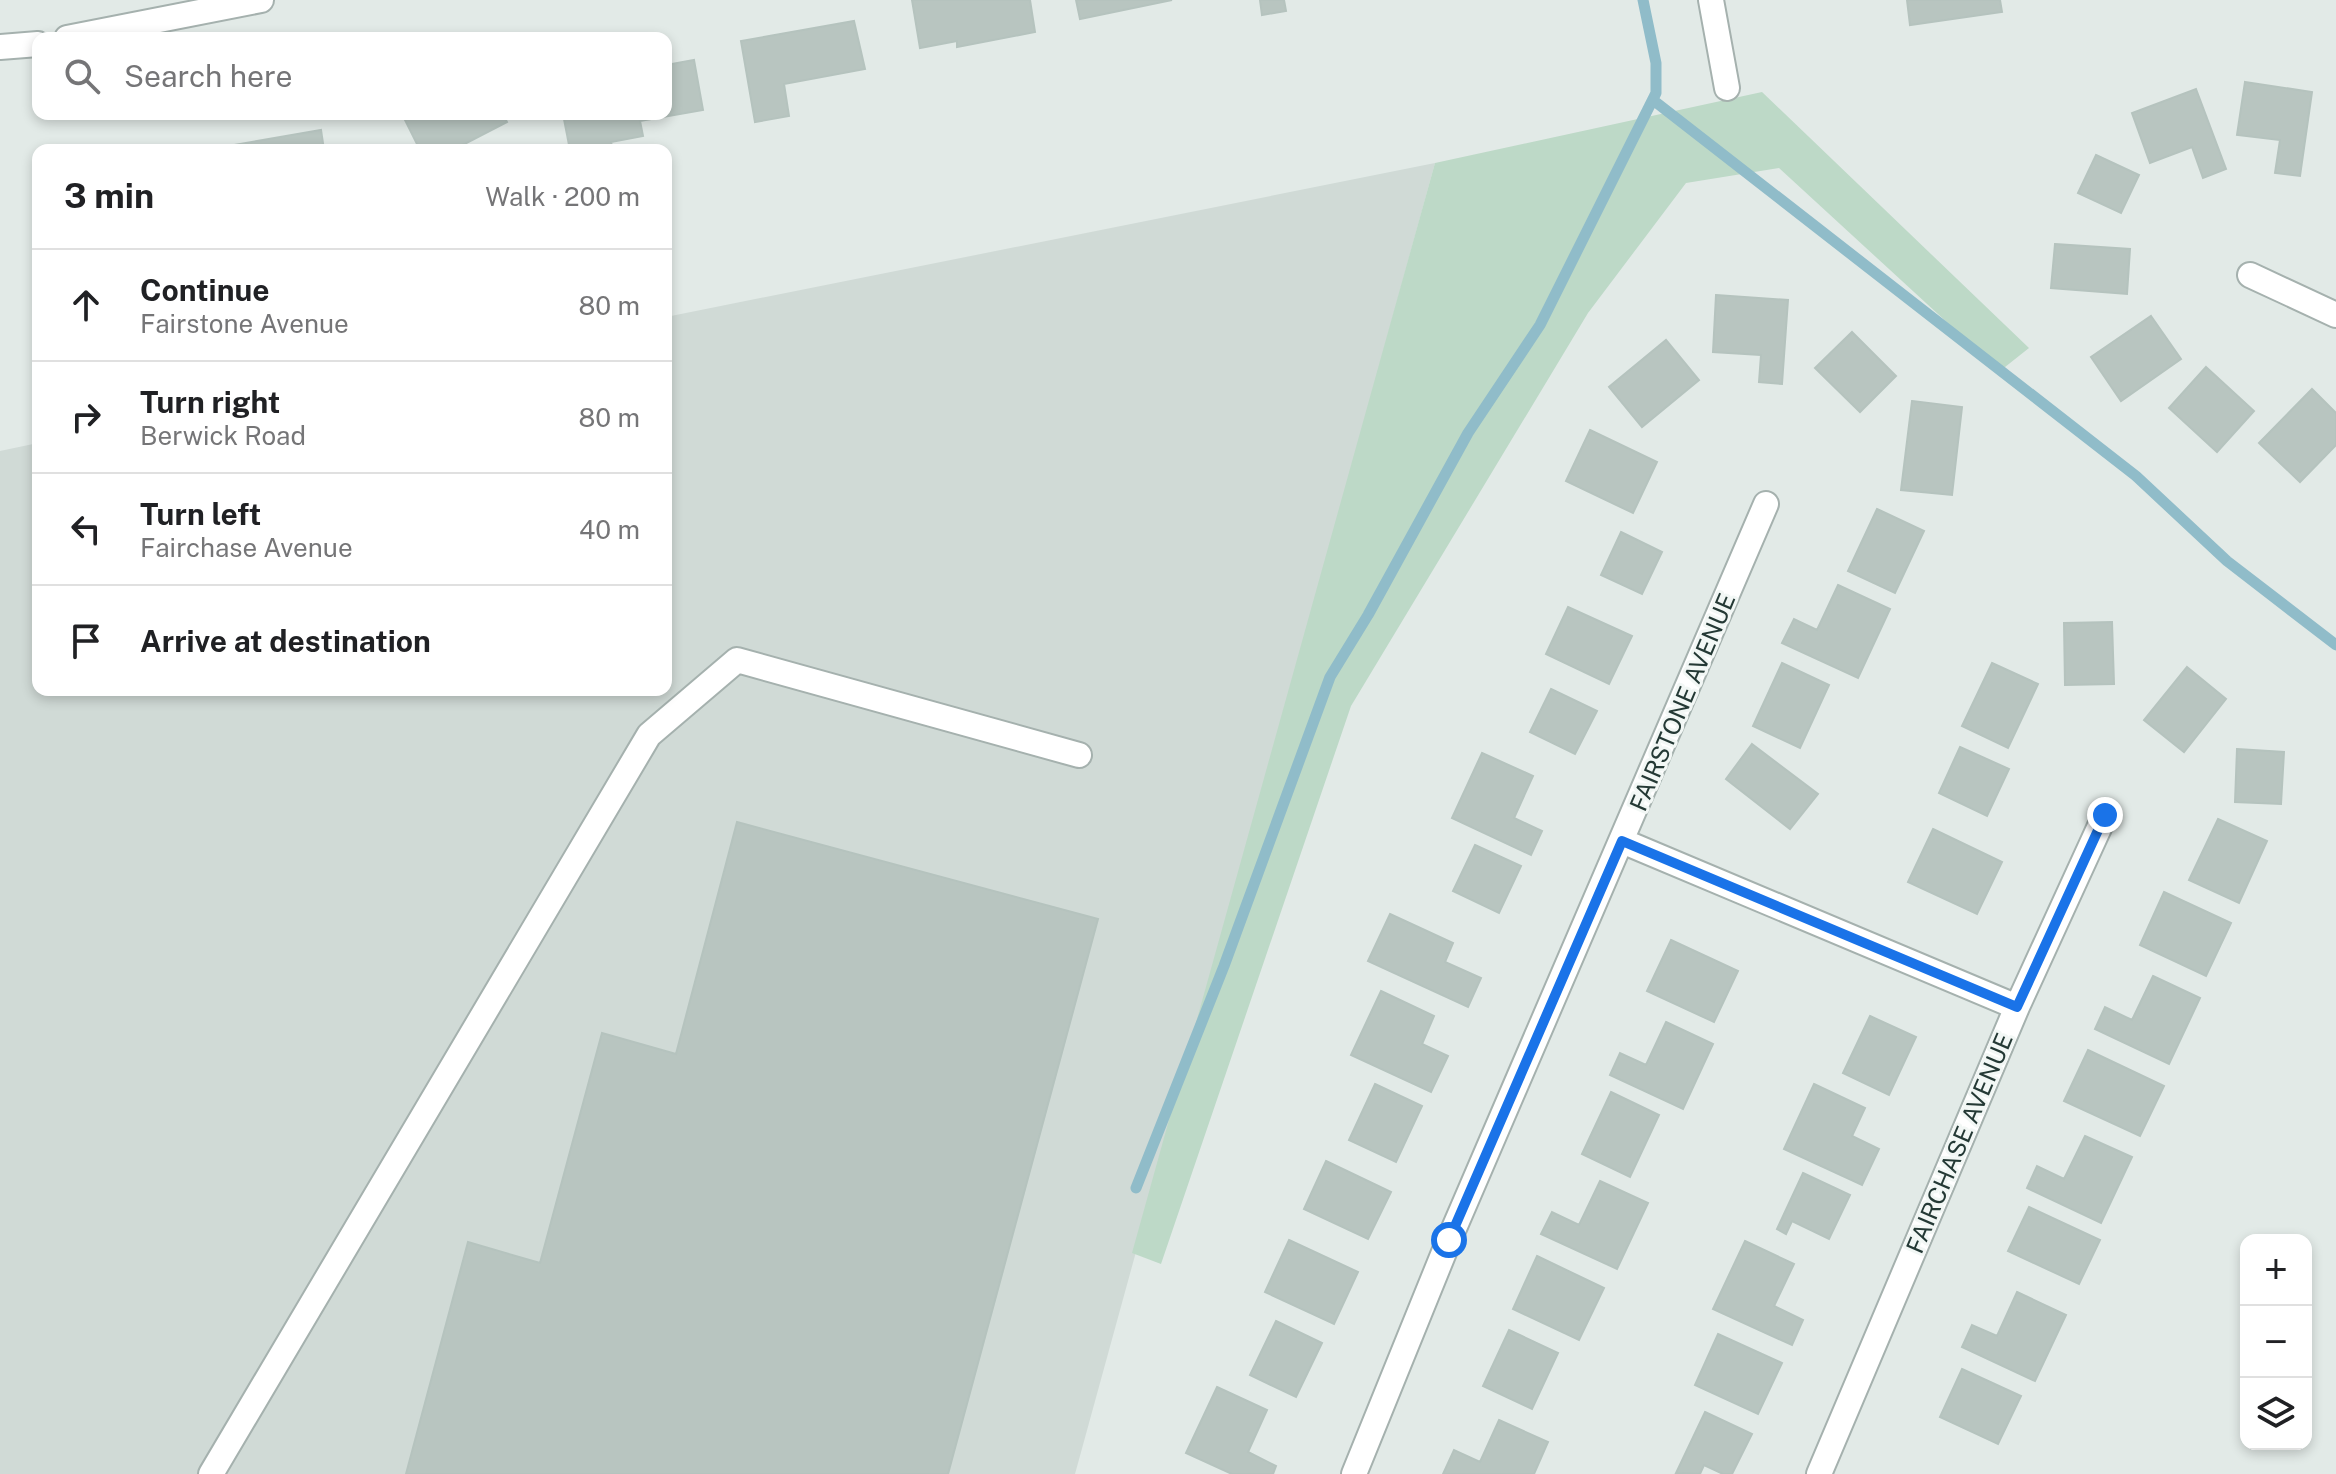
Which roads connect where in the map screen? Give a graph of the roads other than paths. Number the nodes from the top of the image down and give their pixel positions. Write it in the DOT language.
graph roads {
  1 [pos="261,0"];
  2 [pos="1711,0"];
  3 [pos="98,32"];
  4 [pos="32,44"];
  5 [pos="0,47"];
  6 [pos="1727,88"];
  7 [pos="2250,275"];
  8 [pos="2336,315"];
  9 [pos="1766,504"];
  10 [pos="1079,755"];
  11 [pos="2105,815"];
  12 [pos="1622,841"];
  13 [pos="2017,1007"];
  14 [pos="211,1474"];
  15 [pos="1354,1474"];
  16 [pos="1819,1474"];
  1 -- 3 [label="street"];
  2 -- 6 [label="street"];
  4 -- 5 [label="street"];
  7 -- 8 [label="street"];
  9 -- 12 [label="street, FAIRSTONE AVENUE"];
  10 -- 14 [label="street"];
  11 -- 13 [label="street, FAIRCHASE AVENUE"];
  12 -- 13 [label="street"];
  12 -- 15 [label="street, FAIRSTONE AVENUE"];
  13 -- 16 [label="street, FAIRCHASE AVENUE"];
}
